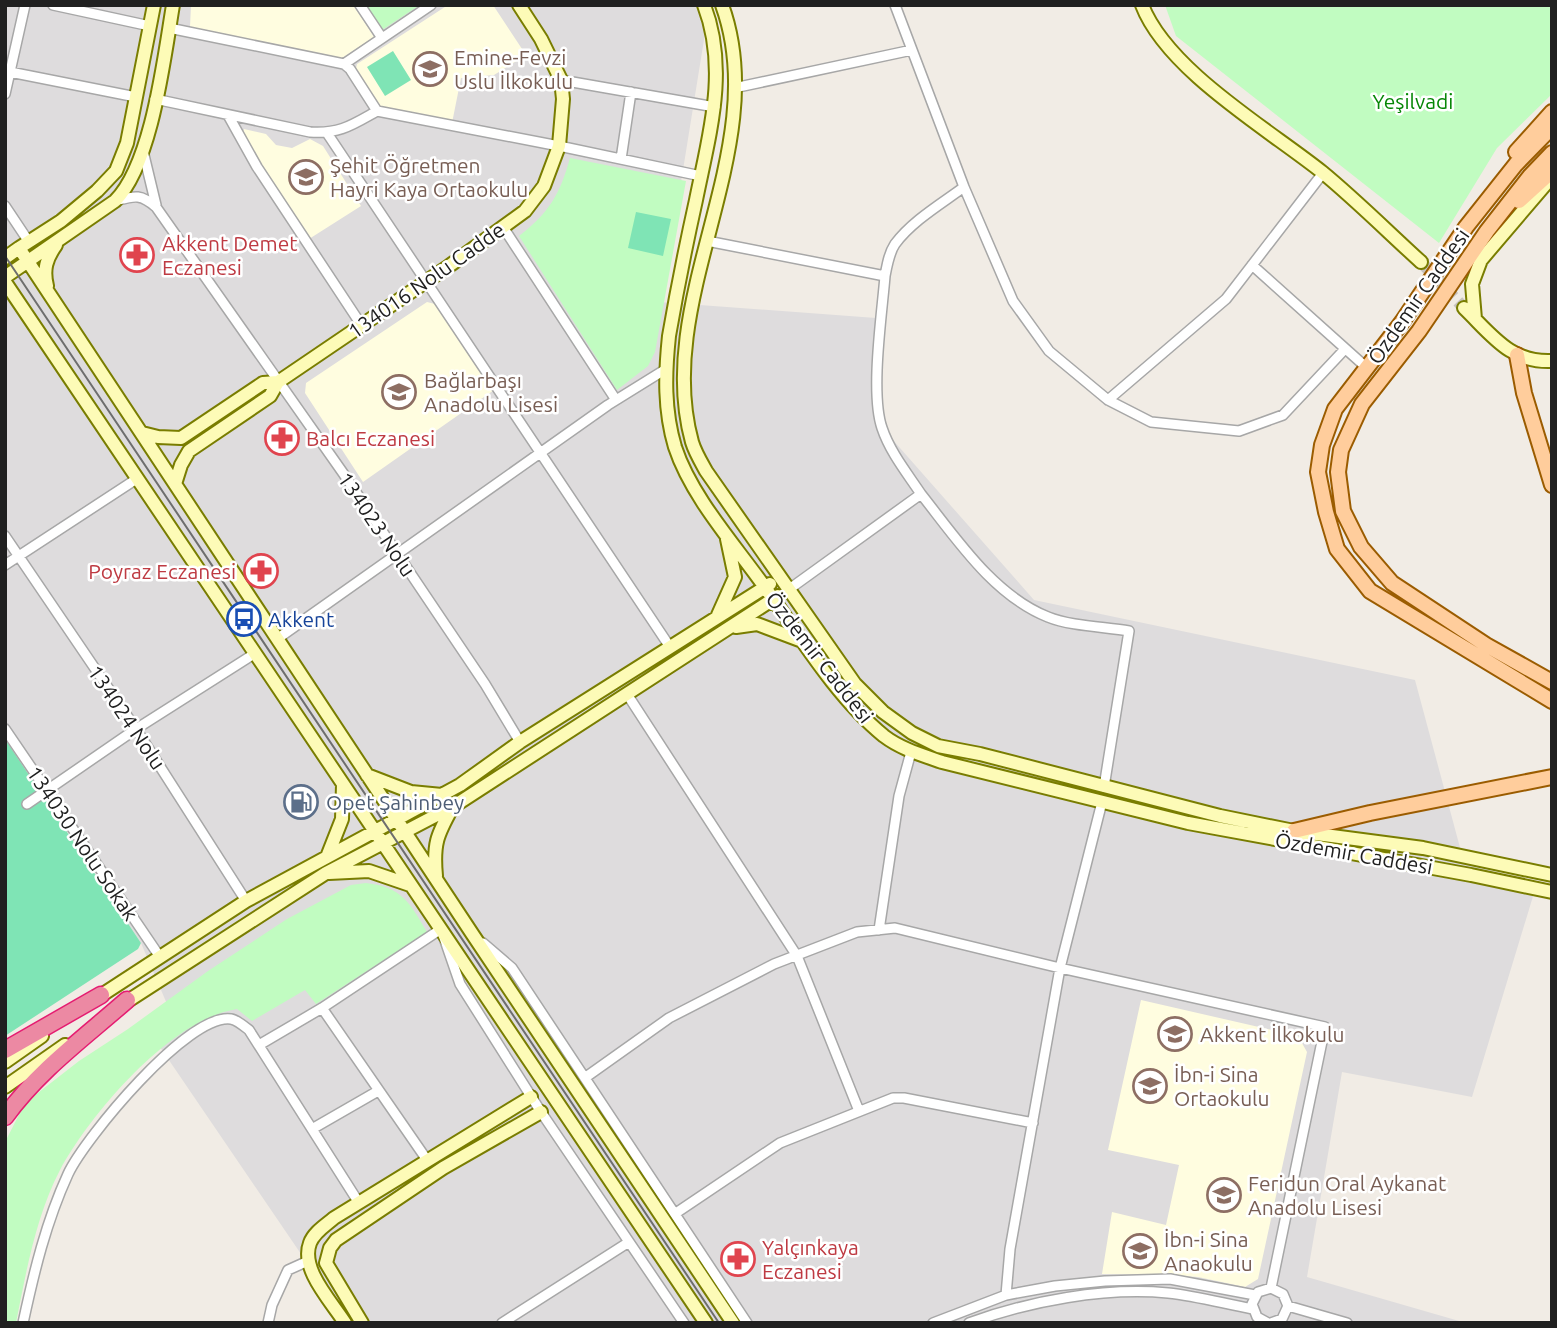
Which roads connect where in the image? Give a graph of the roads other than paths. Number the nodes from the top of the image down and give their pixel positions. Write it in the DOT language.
graph roads {
  1 [pos="25,5"];
  2 [pos="53,5"];
  3 [pos="154,5"];
  4 [pos="173,5"];
  5 [pos="360,5"];
  6 [pos="431,5"];
  7 [pos="519,5"];
  8 [pos="704,5"];
  9 [pos="722,5"];
  10 [pos="895,5"];
  11 [pos="1142,5"];
  12 [pos="150,26"];
  13 [pos="169,28"];
  14 [pos="382,38"];
  15 [pos="912,50"];
  16 [pos="344,64"];
  17 [pos="10,72"];
  18 [pos="561,80"];
  19 [pos="734,88"];
  20 [pos="631,92"];
  21 [pos="5,94"];
  22 [pos="136,97"];
  23 [pos="155,99"];
  24 [pos="715,107"];
  25 [pos="377,111"];
  26 [pos="1552,112"];
  27 [pos="228,115"];
  28 [pos="1552,127"];
  29 [pos="327,133"];
  30 [pos="559,146"];
  31 [pos="143,151"];
  32 [pos="1552,153"];
  33 [pos="621,159"];
  34 [pos="1552,171"];
  35 [pos="1324,173"];
  36 [pos="701,176"];
  37 [pos="1552,178"];
  38 [pos="964,187"];
  39 [pos="115,201"];
  40 [pos="5,206"];
  41 [pos="156,207"];
  42 [pos="503,227"];
  43 [pos="1466,227"];
  44 [pos="1487,231"];
  45 [pos="59,241"];
  46 [pos="707,241"];
  47 [pos="24,245"];
  48 [pos="5,258"];
  49 [pos="28,261"];
  50 [pos="1421,262"];
  51 [pos="1251,265"];
  52 [pos="885,276"];
  53 [pos="5,279"];
  54 [pos="428,281"];
  55 [pos="49,294"];
  56 [pos="5,300"];
  57 [pos="21,305"];
  58 [pos="1464,308"];
  59 [pos="1475,319"];
  60 [pos="362,326"];
  61 [pos="1345,349"];
  62 [pos="1517,355"];
  63 [pos="1552,361"];
  64 [pos="1367,368"];
  65 [pos="666,369"];
  66 [pos="278,382"];
  67 [pos="616,400"];
  68 [pos="1108,400"];
  69 [pos="142,433"];
  70 [pos="541,452"];
  71 [pos="138,478"];
  72 [pos="175,484"];
  73 [pos="1552,485"];
  74 [pos="920,494"];
  75 [pos="725,532"];
  76 [pos="5,536"];
  77 [pos="18,556"];
  78 [pos="398,556"];
  79 [pos="5,565"];
  80 [pos="780,577"];
  81 [pos="765,587"];
  82 [pos="788,590"];
  83 [pos="773,599"];
  84 [pos="717,617"];
  85 [pos="732,627"];
  86 [pos="277,639"];
  87 [pos="803,642"];
  88 [pos="670,647"];
  89 [pos="254,654"];
  90 [pos="1552,682"];
  91 [pos="627,694"];
  92 [pos="1552,701"];
  93 [pos="5,729"];
  94 [pos="136,729"];
  95 [pos="520,742"];
  96 [pos="911,752"];
  97 [pos="367,775"];
  98 [pos="1552,777"];
  99 [pos="343,785"];
  100 [pos="1104,787"];
  101 [pos="47,790"];
  102 [pos="443,795"];
  103 [pos="1102,802"];
  104 [pos="27,804"];
  105 [pos="454,806"];
  106 [pos="397,821"];
  107 [pos="375,831"];
  108 [pos="1294,831"];
  109 [pos="405,833"];
  110 [pos="383,844"];
  111 [pos="327,857"];
  112 [pos="326,873"];
  113 [pos="1552,875"];
  114 [pos="436,880"];
  115 [pos="412,886"];
  116 [pos="1552,892"];
  117 [pos="246,901"];
  118 [pos="441,929"];
  119 [pos="879,930"];
  120 [pos="473,935"];
  121 [pos="797,956"];
  122 [pos="160,957"];
  123 [pos="1060,968"];
  124 [pos="101,995"];
  125 [pos="127,1000"];
  126 [pos="322,1008"];
  127 [pos="258,1045"];
  128 [pos="5,1050"];
  129 [pos="5,1062"];
  130 [pos="586,1077"];
  131 [pos="5,1087"];
  132 [pos="377,1091"];
  133 [pos="531,1097"];
  134 [pos="518,1104"];
  135 [pos="859,1111"];
  136 [pos="541,1112"];
  137 [pos="5,1117"];
  138 [pos="527,1120"];
  139 [pos="1033,1123"];
  140 [pos="312,1129"];
  141 [pos="427,1160"];
  142 [pos="359,1203"];
  143 [pos="676,1213"];
  144 [pos="629,1242"];
  145 [pos="308,1261"];
  146 [pos="1271,1288"];
  147 [pos="1006,1295"];
  148 [pos="1255,1295"];
  149 [pos="1287,1306"];
  150 [pos="1255,1316"];
  151 [pos="23,1323"];
  152 [pos="268,1323"];
  153 [pos="345,1323"];
  154 [pos="362,1323"];
  155 [pos="502,1323"];
  156 [pos="684,1323"];
  157 [pos="706,1323"];
  158 [pos="733,1323"];
  159 [pos="747,1323"];
  160 [pos="933,1323"];
  161 [pos="969,1323"];
  162 [pos="1271,1323"];
  163 [pos="1347,1323"];
  1 -- 17 [label="street"];
  2 -- 12 [label="street"];
  3 -- 12 [label="main road"];
  4 -- 13 [label="main road"];
  5 -- 14 [label="street"];
  6 -- 14 [label="street"];
  7 -- 18 [label="main road, 134016 Nolu Cadde"];
  8 -- 24 [label="main road, Özdemir Caddesi"];
  9 -- 19 [label="main road, Özdemir Caddesi"];
  10 -- 15 [label="street"];
  11 -- 35 [label="main road"];
  12 -- 22 [label="main road"];
  13 -- 16 [label="street"];
  13 -- 23 [label="main road"];
  14 -- 16 [label="street"];
  15 -- 19 [label="street"];
  15 -- 38 [label="street"];
  16 -- 25 [label="street"];
  17 -- 21 [label="street"];
  17 -- 22 [label="street"];
  18 -- 20 [label="street"];
  18 -- 30 [label="main road, 134016 Nolu Cadde"];
  19 -- 46 [label="main road, Özdemir Caddesi"];
  20 -- 24 [label="street"];
  20 -- 33 [label="street"];
  22 -- 47 [label="main road"];
  23 -- 27 [label="street"];
  23 -- 31 [label="main road"];
  24 -- 36 [label="main road, Özdemir Caddesi"];
  25 -- 29 [label="street"];
  25 -- 30 [label="street"];
  26 -- 43 [label="main road"];
  27 -- 29 [label="street"];
  27 -- 60 [label="street"];
  28 -- 43 [label="main road, Özdemir Caddesi"];
  29 -- 54 [label="street"];
  30 -- 33 [label="street"];
  30 -- 42 [label="main road, 134016 Nolu Cadde"];
  31 -- 39 [label="main road"];
  31 -- 41 [label="street"];
  32 -- 44 [label="main road, Özdemir Caddesi"];
  33 -- 36 [label="street"];
  34 -- 44 [label="main road"];
  35 -- 50 [label="main road"];
  35 -- 51 [label="street"];
  36 -- 65 [label="main road, Özdemir Caddesi"];
  37 -- 59 [label="main road"];
  38 -- 52 [label="street"];
  38 -- 68 [label="street"];
  39 -- 41 [label="street"];
  39 -- 45 [label="main road"];
  40 -- 47 [label="street"];
  41 -- 66 [label="street, 134023 Nolu"];
  42 -- 54 [label="main road, 134016 Nolu Cadde"];
  42 -- 67 [label="street"];
  43 -- 64 [label="main road, Özdemir Caddesi"];
  44 -- 90 [label="main road, Özdemir Caddesi"];
  45 -- 49 [label="main road"];
  45 -- 55 [label="main road"];
  46 -- 52 [label="street"];
  46 -- 80 [label="main road, Özdemir Caddesi"];
  47 -- 48 [label="main road"];
  47 -- 49 [label="main road"];
  49 -- 53 [label="main road"];
  49 -- 55 [label="main road"];
  51 -- 61 [label="street"];
  51 -- 68 [label="street"];
  52 -- 74 [label="street"];
  53 -- 57 [label="main road"];
  54 -- 60 [label="main road, 134016 Nolu Cadde"];
  54 -- 70 [label="street"];
  55 -- 69 [label="main road"];
  56 -- 57 [label="main road"];
  57 -- 71 [label="main road"];
  58 -- 59 [label="main road"];
  59 -- 62 [label="main road"];
  60 -- 66 [label="main road, 134016 Nolu Cadde"];
  61 -- 64 [label="street"];
  61 -- 68 [label="street"];
  62 -- 63 [label="main road"];
  62 -- 73 [label="main road"];
  64 -- 92 [label="main road, Özdemir Caddesi"];
  65 -- 67 [label="street"];
  65 -- 75 [label="main road, Özdemir Caddesi"];
  66 -- 69 [label="main road"];
  66 -- 72 [label="main road"];
  66 -- 78 [label="street, 134023 Nolu"];
  67 -- 70 [label="street"];
  69 -- 72 [label="main road"];
  70 -- 78 [label="street"];
  70 -- 88 [label="street"];
  71 -- 77 [label="street"];
  71 -- 89 [label="main road"];
  72 -- 86 [label="main road"];
  74 -- 82 [label="street"];
  74 -- 100 [label="street"];
  75 -- 81 [label="main road, Özdemir Caddesi"];
  75 -- 84 [label="main road"];
  76 -- 77 [label="street, 134024 Nolu"];
  77 -- 79 [label="street"];
  77 -- 94 [label="street, 134024 Nolu"];
  78 -- 86 [label="street"];
  78 -- 95 [label="street, 134023 Nolu"];
  80 -- 81 [label="main road"];
  80 -- 82 [label="main road, Özdemir Caddesi"];
  81 -- 83 [label="main road, Özdemir Caddesi"];
  81 -- 84 [label="main road"];
  82 -- 83 [label="main road"];
  82 -- 100 [label="main road, Özdemir Caddesi"];
  83 -- 85 [label="main road"];
  83 -- 87 [label="main road, Özdemir Caddesi"];
  84 -- 88 [label="main road"];
  85 -- 87 [label="main road"];
  85 -- 91 [label="main road"];
  86 -- 97 [label="main road"];
  87 -- 96 [label="main road, Özdemir Caddesi"];
  88 -- 95 [label="main road"];
  89 -- 94 [label="street"];
  89 -- 99 [label="main road"];
  91 -- 105 [label="main road"];
  91 -- 121 [label="street"];
  93 -- 101 [label="street, 134030 Nolu Sokak"];
  94 -- 101 [label="street"];
  94 -- 117 [label="street, 134024 Nolu"];
  95 -- 102 [label="main road"];
  96 -- 103 [label="main road, Özdemir Caddesi"];
  96 -- 119 [label="street"];
  97 -- 102 [label="main road"];
  97 -- 106 [label="main road"];
  98 -- 108 [label="main road"];
  99 -- 107 [label="main road"];
  99 -- 111 [label="main road"];
  100 -- 108 [label="main road, Özdemir Caddesi"];
  101 -- 104 [label="street"];
  101 -- 122 [label="street, 134030 Nolu Sokak"];
  102 -- 106 [label="main road"];
  103 -- 116 [label="main road, Özdemir Caddesi"];
  103 -- 123 [label="street"];
  105 -- 109 [label="main road"];
  105 -- 114 [label="main road"];
  106 -- 107 [label="main road"];
  106 -- 109 [label="main road"];
  107 -- 110 [label="main road"];
  107 -- 111 [label="main road"];
  108 -- 113 [label="main road, Özdemir Caddesi"];
  109 -- 110 [label="main road"];
  109 -- 114 [label="main road"];
  110 -- 112 [label="main road"];
  110 -- 115 [label="main road"];
  111 -- 117 [label="main road"];
  112 -- 115 [label="main road"];
  112 -- 125 [label="main road"];
  114 -- 120 [label="main road"];
  115 -- 118 [label="main road"];
  117 -- 122 [label="main road"];
  118 -- 126 [label="street"];
  118 -- 133 [label="street"];
  118 -- 157 [label="main road"];
  119 -- 121 [label="street"];
  119 -- 123 [label="street"];
  120 -- 130 [label="street"];
  120 -- 158 [label="main road"];
  121 -- 130 [label="street"];
  121 -- 135 [label="street"];
  122 -- 124 [label="main road"];
  123 -- 139 [label="street"];
  123 -- 146 [label="street"];
  124 -- 128 [label="highway"];
  124 -- 129 [label="main road"];
  125 -- 131 [label="main road"];
  125 -- 137 [label="highway"];
  126 -- 127 [label="street"];
  126 -- 132 [label="street"];
  127 -- 140 [label="street"];
  127 -- 151 [label="street"];
  130 -- 143 [label="street"];
  132 -- 140 [label="street"];
  132 -- 141 [label="street"];
  133 -- 134 [label="main road"];
  133 -- 136 [label="street"];
  134 -- 138 [label="main road"];
  134 -- 141 [label="main road"];
  135 -- 139 [label="street"];
  135 -- 143 [label="street"];
  136 -- 138 [label="main road"];
  136 -- 144 [label="street"];
  138 -- 154 [label="main road"];
  139 -- 147 [label="street"];
  140 -- 142 [label="street"];
  141 -- 142 [label="main road"];
  142 -- 145 [label="main road"];
  143 -- 159 [label="street"];
  144 -- 155 [label="street"];
  144 -- 156 [label="street"];
  145 -- 152 [label="street"];
  145 -- 153 [label="main road"];
  146 -- 148 [label="street"];
  146 -- 149 [label="street"];
  147 -- 148 [label="street"];
  147 -- 160 [label="street"];
  148 -- 150 [label="street"];
  149 -- 162 [label="street"];
  149 -- 163 [label="street"];
  150 -- 161 [label="street"];
  150 -- 162 [label="street"];
}
